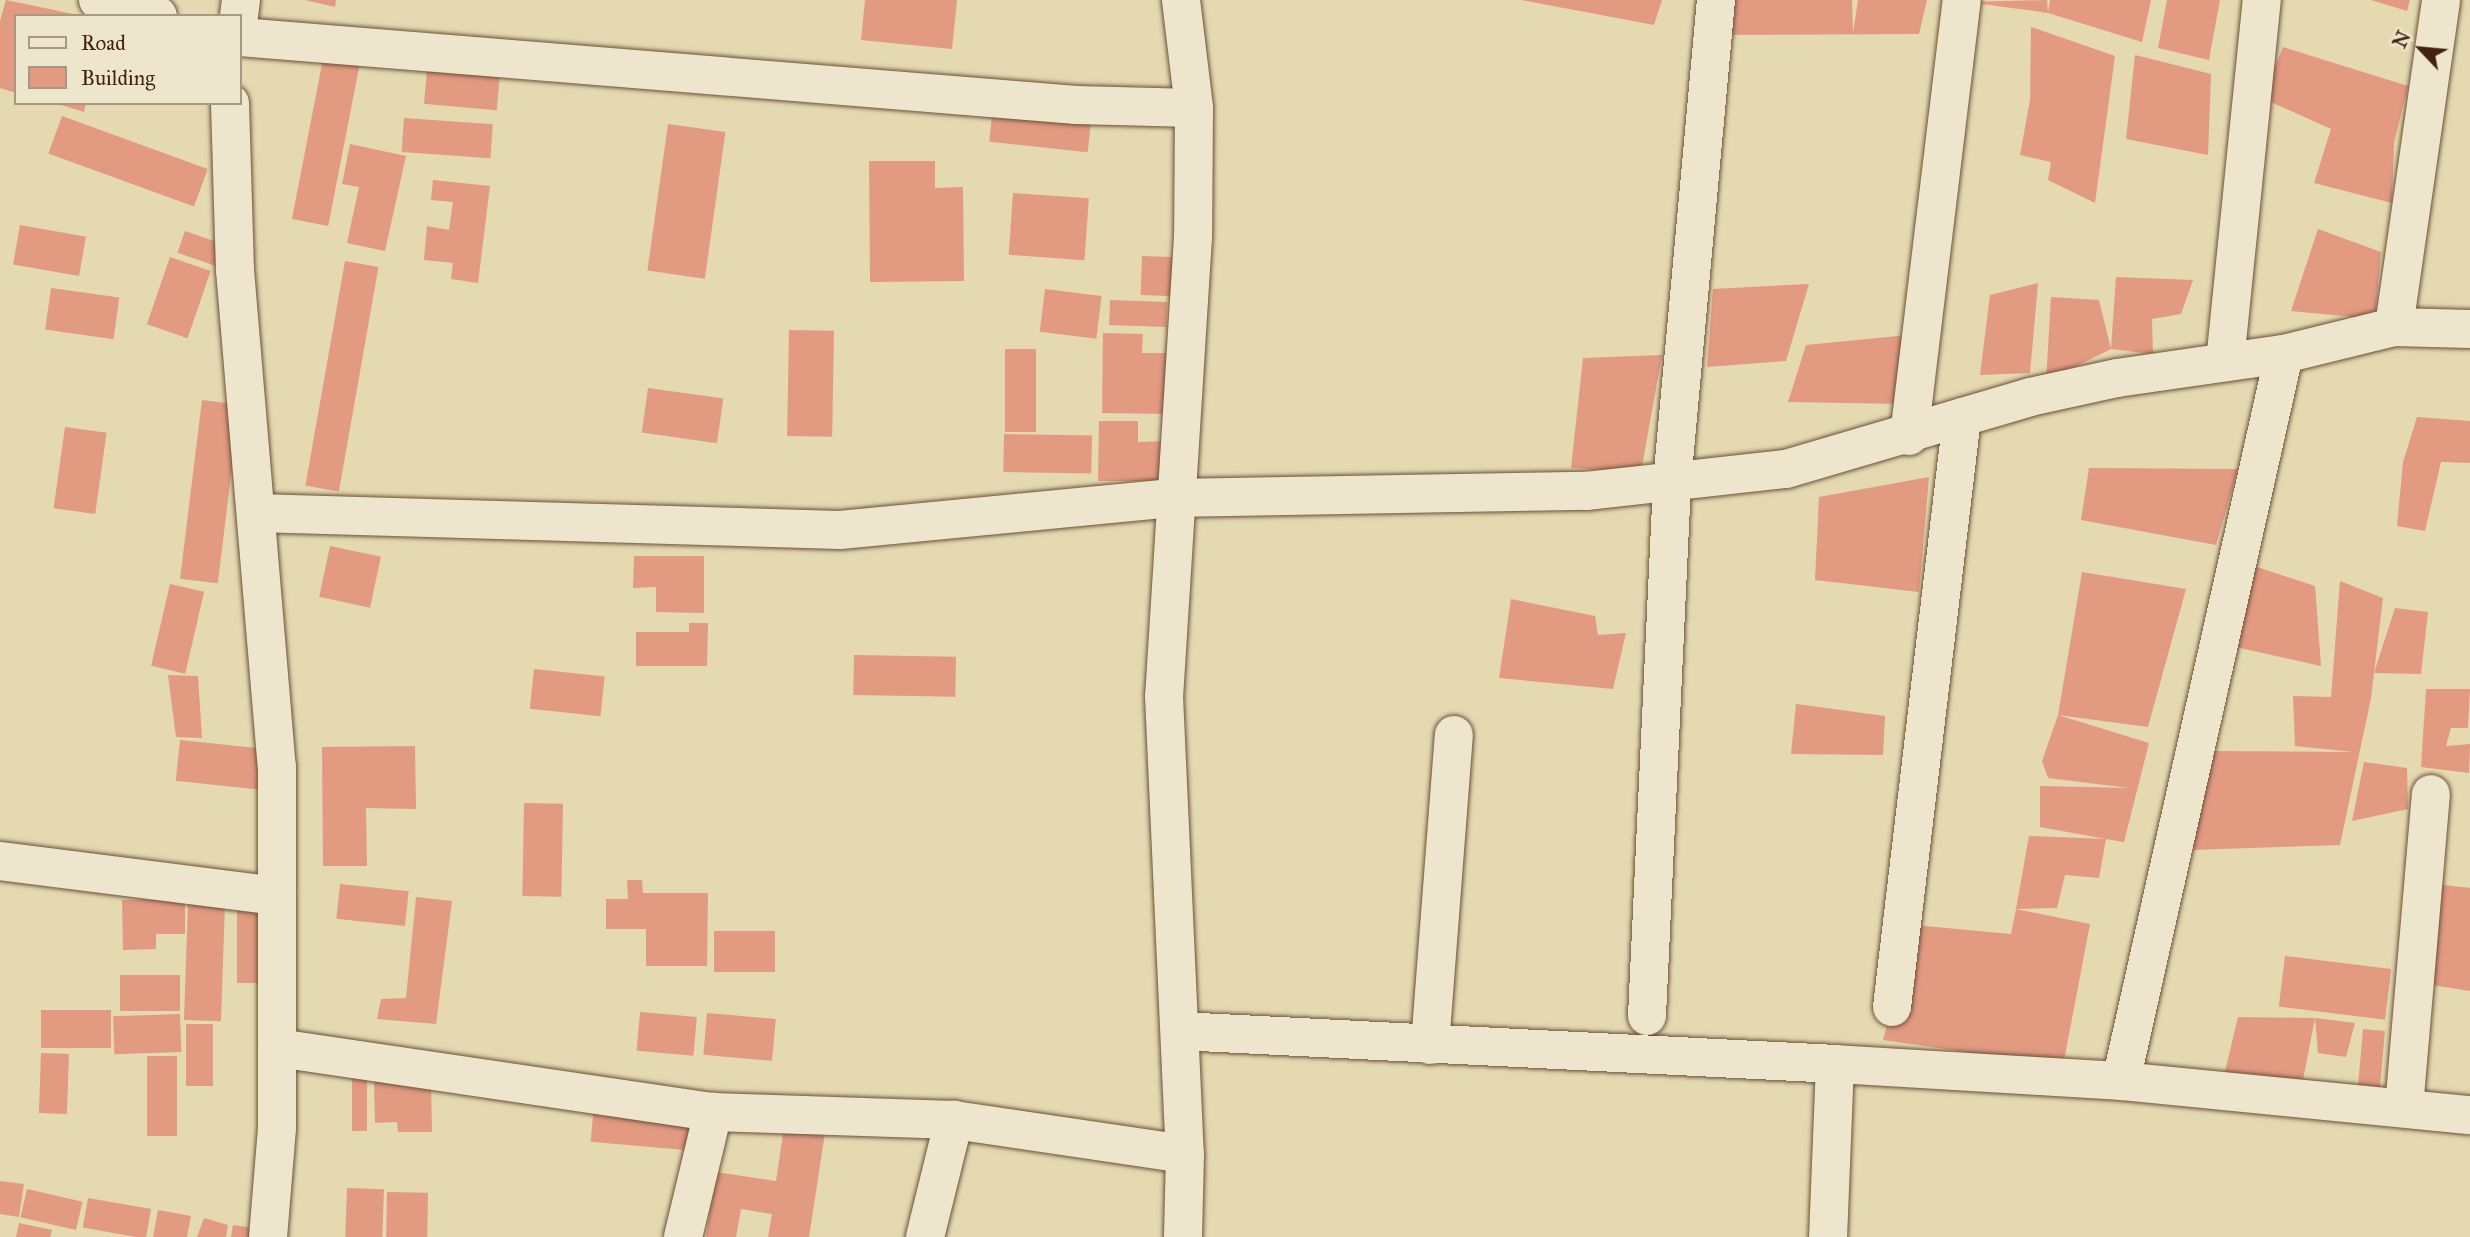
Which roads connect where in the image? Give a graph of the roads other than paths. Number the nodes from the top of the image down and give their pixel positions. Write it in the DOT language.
graph roads {
  1 [pos="98,0"];
  2 [pos="1181,0"];
  3 [pos="1716,0"];
  4 [pos="1962,0"];
  5 [pos="2262,0"];
  6 [pos="2441,0"];
  7 [pos="150,14"];
  8 [pos="242,37"];
  9 [pos="230,105"];
  10 [pos="1194,108"];
  11 [pos="2394,327"];
  12 [pos="2470,330"];
  13 [pos="2284,354"];
  14 [pos="2225,362"];
  15 [pos="1962,417"];
  16 [pos="1909,436"];
  17 [pos="1672,483"];
  18 [pos="1172,498"];
  19 [pos="256,513"];
  20 [pos="1454,735"];
  21 [pos="2431,794"];
  22 [pos="0,861"];
  23 [pos="277,895"];
  24 [pos="1892,1007"];
  25 [pos="1647,1016"];
  26 [pos="1180,1031"];
  27 [pos="1430,1045"];
  28 [pos="278,1048"];
  29 [pos="1835,1064"];
  30 [pos="2122,1081"];
  31 [pos="2404,1108"];
  32 [pos="713,1112"];
  33 [pos="2470,1115"];
  34 [pos="954,1120"];
  35 [pos="1185,1154"];
  36 [pos="268,1237"];
  37 [pos="683,1237"];
  38 [pos="925,1237"];
  39 [pos="1183,1237"];
  40 [pos="1828,1237"];
  1 -- 7 [label="street"];
  2 -- 10 [label="street"];
  3 -- 17 [label="street"];
  4 -- 16 [label="street"];
  5 -- 14 [label="street"];
  6 -- 11 [label="street"];
  8 -- 10 [label="street"];
  9 -- 19 [label="street"];
  10 -- 18 [label="street"];
  11 -- 12 [label="street"];
  11 -- 13 [label="street"];
  13 -- 14 [label="street"];
  13 -- 30 [label="street"];
  14 -- 15 [label="street"];
  15 -- 16 [label="street"];
  15 -- 24 [label="street"];
  16 -- 17 [label="street"];
  17 -- 18 [label="street"];
  17 -- 25 [label="street"];
  18 -- 19 [label="street"];
  18 -- 26 [label="street"];
  19 -- 23 [label="street"];
  20 -- 27 [label="street"];
  21 -- 31 [label="street"];
  22 -- 23 [label="street"];
  23 -- 28 [label="street"];
  26 -- 27 [label="street"];
  26 -- 35 [label="street"];
  27 -- 29 [label="street"];
  28 -- 32 [label="street"];
  28 -- 36 [label="street"];
  29 -- 30 [label="street"];
  29 -- 40 [label="street"];
  30 -- 31 [label="street"];
  31 -- 33 [label="street"];
  32 -- 34 [label="street"];
  32 -- 37 [label="street"];
  34 -- 35 [label="street"];
  34 -- 38 [label="street"];
  35 -- 39 [label="street"];
}
